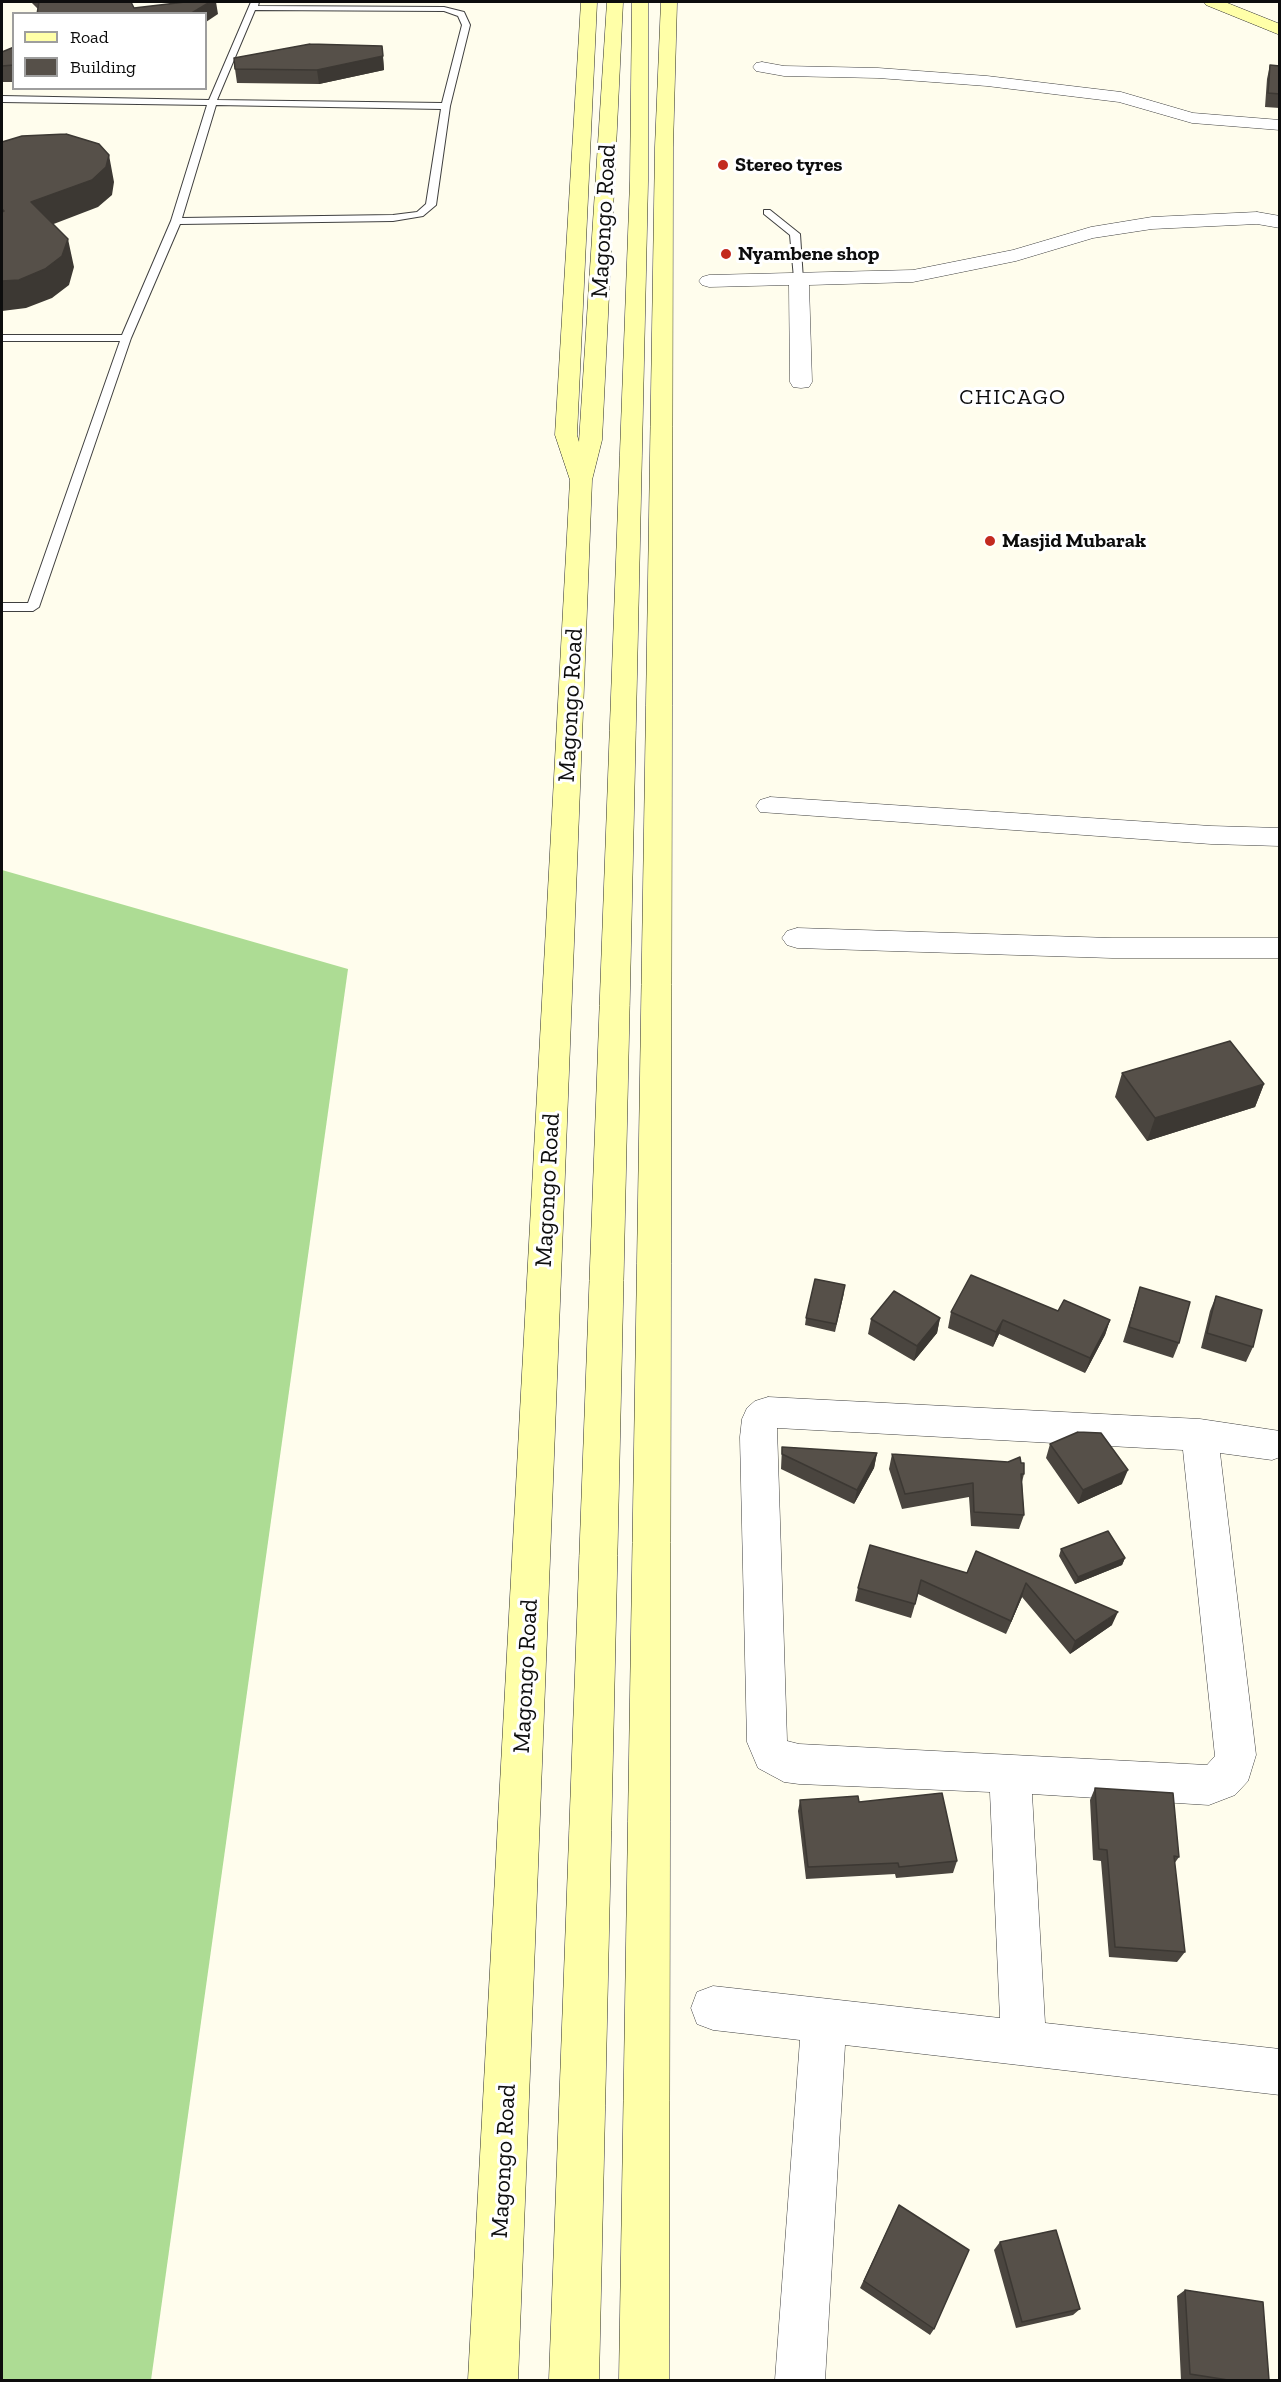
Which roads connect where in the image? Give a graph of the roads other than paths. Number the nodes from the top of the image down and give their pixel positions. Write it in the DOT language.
graph roads {
  1 [pos="589,2"];
  2 [pos="615,2"];
  3 [pos="640,2"];
  4 [pos="669,2"];
  5 [pos="1212,2"];
  6 [pos="254,5"];
  7 [pos="1280,30"];
  8 [pos="762,67"];
  9 [pos="2,99"];
  10 [pos="212,102"];
  11 [pos="446,106"];
  12 [pos="1280,125"];
  13 [pos="767,212"];
  14 [pos="176,221"];
  15 [pos="1280,222"];
  16 [pos="799,278"];
  17 [pos="709,280"];
  18 [pos="2,338"];
  19 [pos="126,338"];
  20 [pos="801,382"];
  21 [pos="581,480"];
  22 [pos="2,607"];
  23 [pos="770,806"];
  24 [pos="1280,837"];
  25 [pos="797,938"];
  26 [pos="1280,948"];
  27 [pos="1200,1436"];
  28 [pos="1272,1444"];
  29 [pos="1010,1773"];
  30 [pos="713,2008"];
  31 [pos="824,2019"];
  32 [pos="1024,2043"];
  33 [pos="1280,2072"];
  34 [pos="494,2380"];
  35 [pos="574,2380"];
  36 [pos="644,2380"];
  37 [pos="800,2380"];
  1 -- 21 [label="main road"];
  2 -- 21 [label="main road, Magongo Road"];
  3 -- 35 [label="main road, Magongo Road"];
  4 -- 36 [label="main road"];
  5 -- 7 [label="main road"];
  6 -- 10 [label="lane"];
  6 -- 11 [label="lane"];
  8 -- 12 [label="street"];
  9 -- 10 [label="lane"];
  10 -- 11 [label="lane"];
  10 -- 14 [label="lane"];
  11 -- 14 [label="lane"];
  13 -- 16 [label="lane"];
  14 -- 19 [label="lane"];
  15 -- 16 [label="street"];
  16 -- 17 [label="street"];
  16 -- 20 [label="street"];
  18 -- 19 [label="lane"];
  19 -- 22 [label="lane"];
  21 -- 34 [label="main road, Magongo Road"];
  23 -- 24 [label="street"];
  25 -- 26 [label="street"];
  27 -- 28 [label="street"];
  27 -- 29 [label="street"];
  27 -- 29 [label="street"];
  29 -- 32 [label="street"];
  30 -- 31 [label="street"];
  31 -- 32 [label="street"];
  31 -- 37 [label="street"];
  32 -- 33 [label="street"];
}
